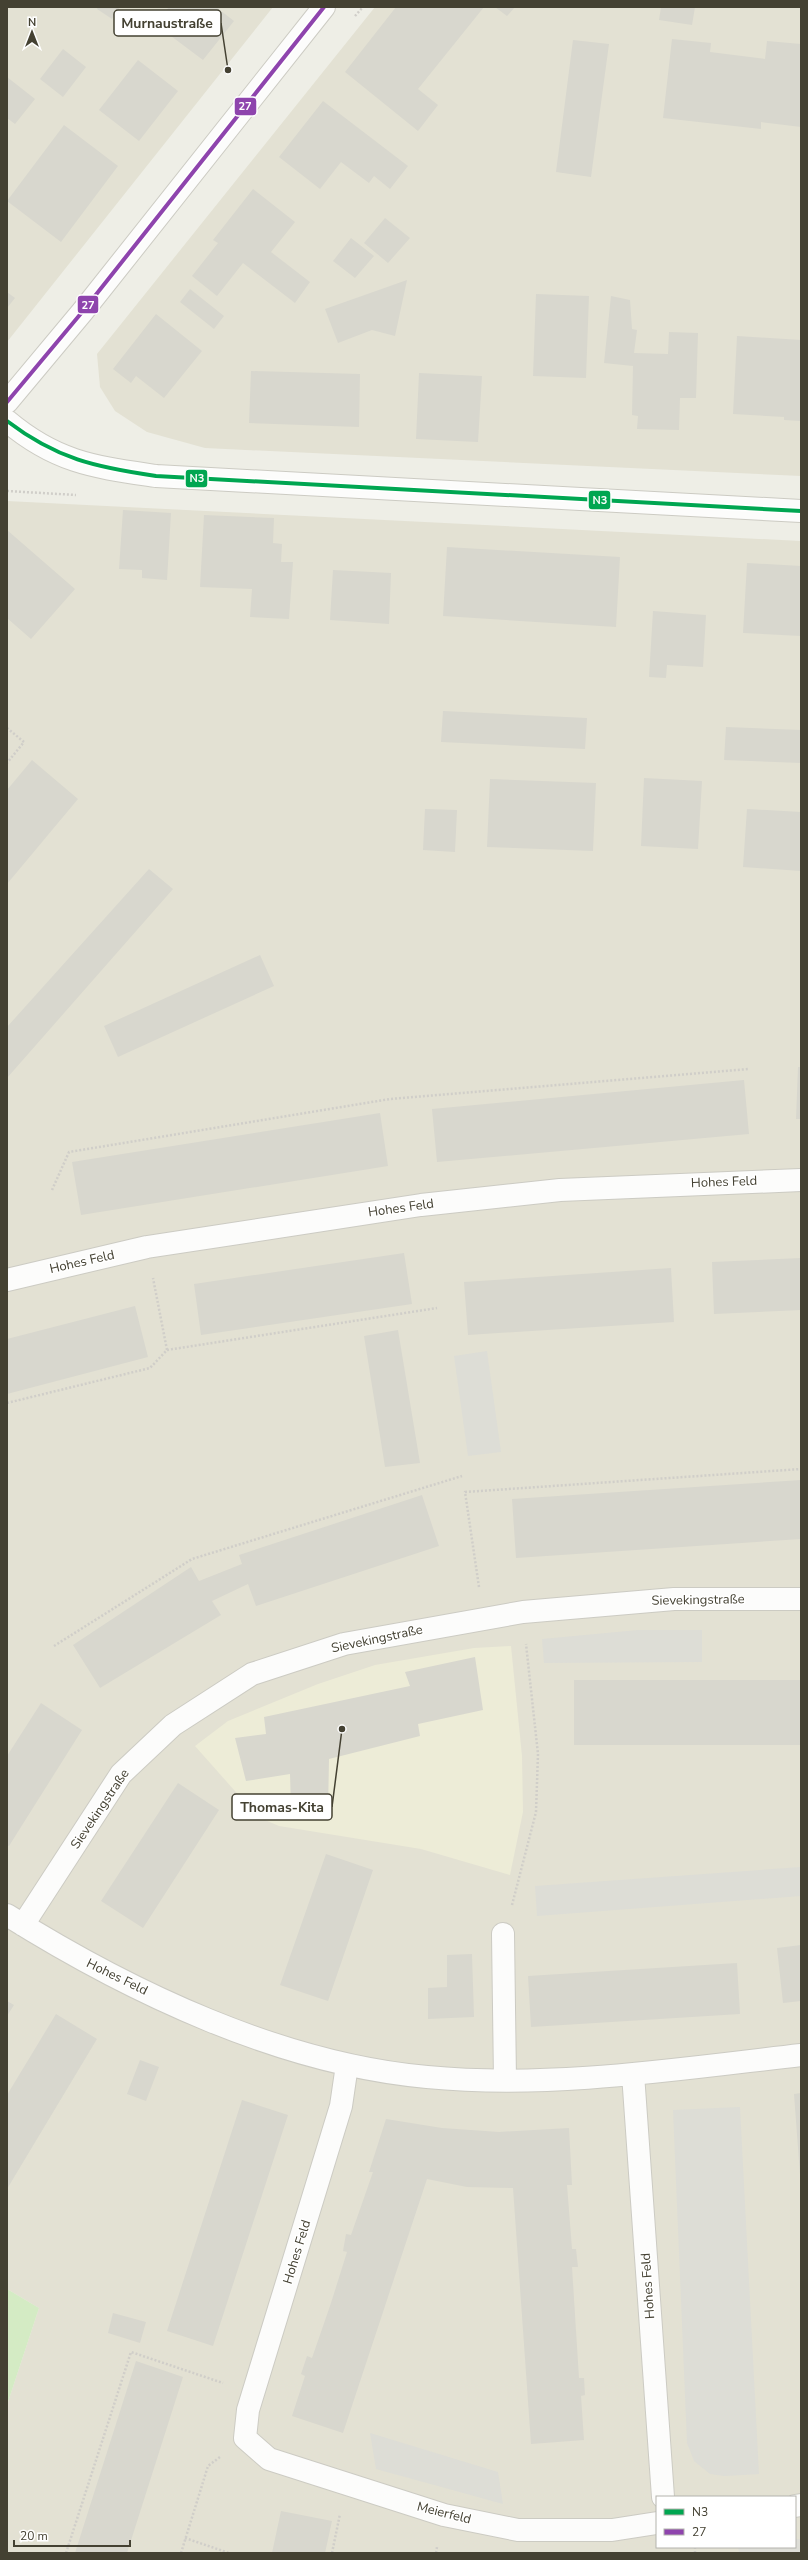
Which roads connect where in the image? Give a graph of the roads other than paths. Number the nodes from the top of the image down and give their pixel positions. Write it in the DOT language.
graph roads {
  1 [pos="324,7"];
  2 [pos="7,402"];
  3 [pos="7,421"];
  4 [pos="801,511"];
  5 [pos="801,1180"];
  6 [pos="7,1280"];
  7 [pos="801,1599"];
  8 [pos="15,1920"];
  9 [pos="504,1934"];
  10 [pos="801,2054"];
  11 [pos="347,2065"];
  12 [pos="633,2074"];
  13 [pos="506,2080"];
  14 [pos="245,2438"];
  15 [pos="663,2496"];
  16 [pos="656,2523"];
  1 -- 2 [label="street"];
  3 -- 4 [label="street"];
  5 -- 6 [label="street, Hohes Feld"];
  7 -- 8 [label="street, Sievekingstraße"];
  8 -- 11 [label="street, Hohes Feld"];
  9 -- 13 [label="street"];
  10 -- 12 [label="street, Hohes Feld"];
  11 -- 13 [label="street, Hohes Feld"];
  11 -- 14 [label="street, Hohes Feld"];
  12 -- 13 [label="street, Hohes Feld"];
  12 -- 15 [label="street, Hohes Feld"];
  14 -- 16 [label="street, Meierfeld"];
}
